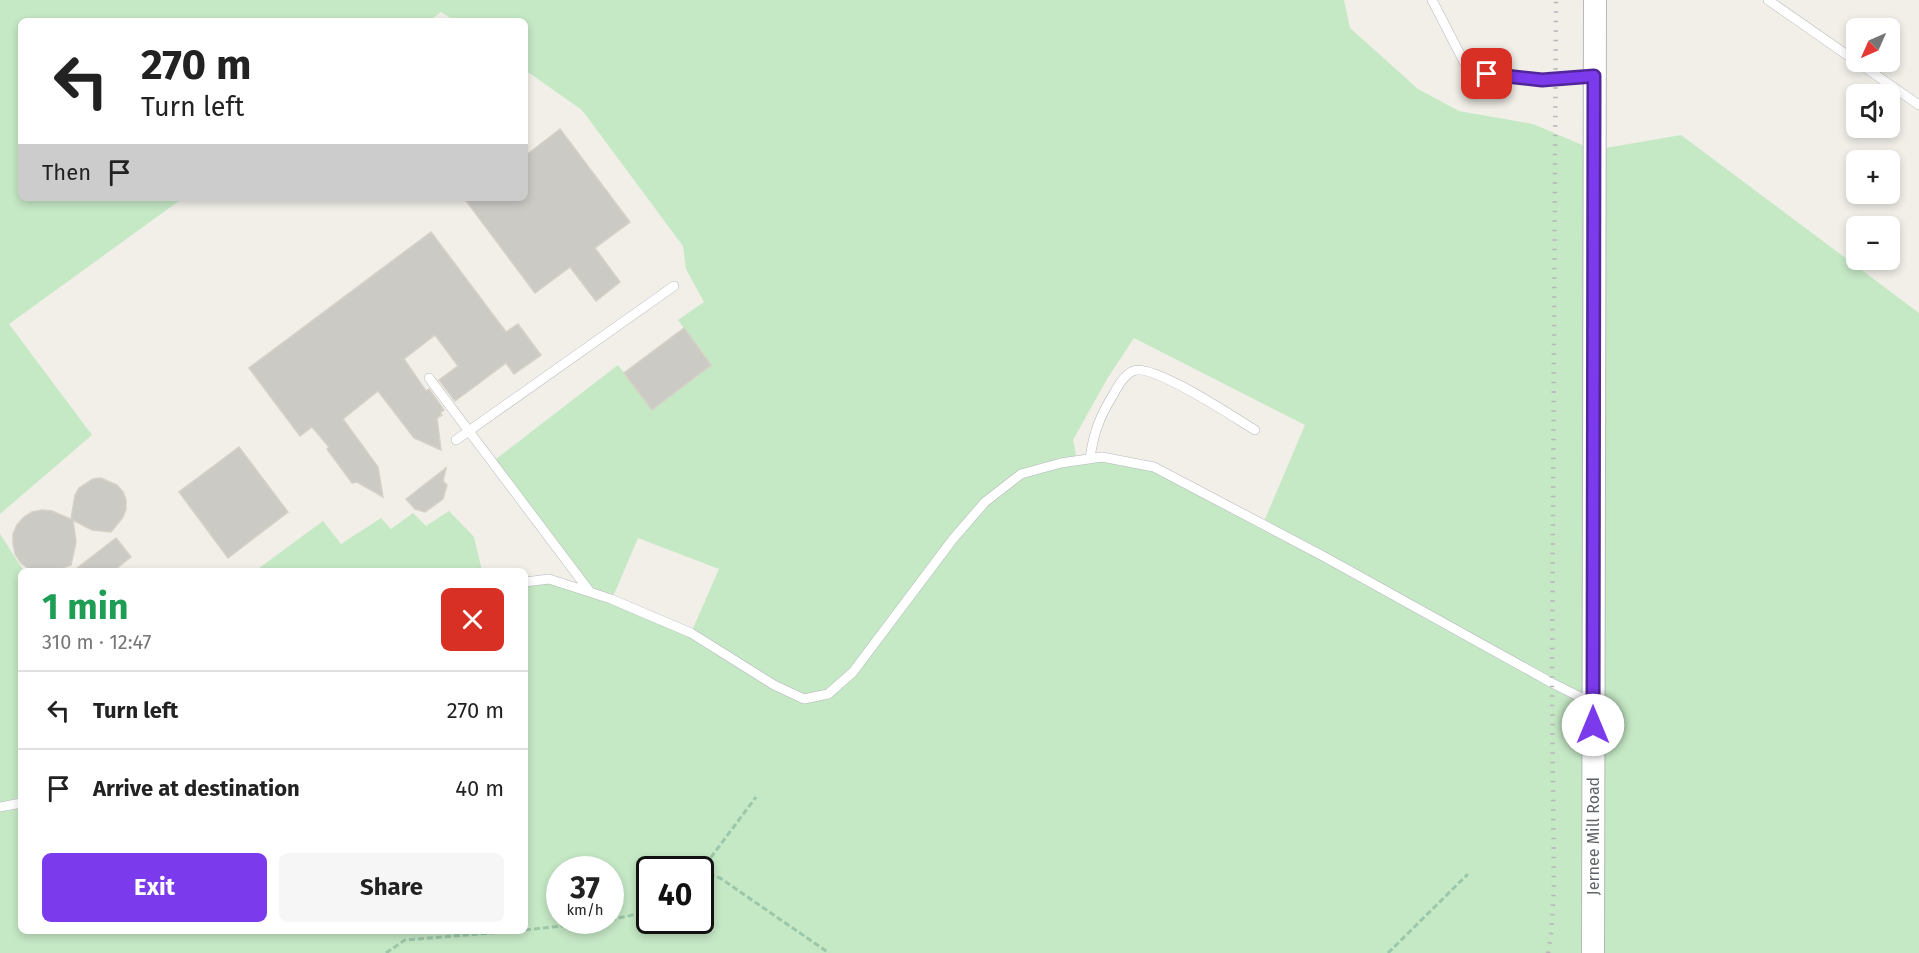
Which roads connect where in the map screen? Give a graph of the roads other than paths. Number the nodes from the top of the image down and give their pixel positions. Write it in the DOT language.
graph roads {
  1 [pos="1432,0"];
  2 [pos="1595,0"];
  3 [pos="1768,0"];
  4 [pos="1594,76"];
  5 [pos="1919,105"];
  6 [pos="674,286"];
  7 [pos="429,378"];
  8 [pos="1255,430"];
  9 [pos="468,431"];
  10 [pos="456,440"];
  11 [pos="1090,459"];
  12 [pos="528,582"];
  13 [pos="590,592"];
  14 [pos="1592,703"];
  15 [pos="18,804"];
  16 [pos="0,807"];
  17 [pos="1593,953"];
  1 -- 4 [label="lane"];
  2 -- 4 [label="street, Jernee Mill Road"];
  3 -- 5 [label="lane"];
  4 -- 14 [label="street, Jernee Mill Road"];
  6 -- 9 [label="lane"];
  7 -- 9 [label="lane"];
  8 -- 11 [label="lane"];
  9 -- 10 [label="lane"];
  9 -- 13 [label="lane"];
  11 -- 13 [label="lane"];
  11 -- 14 [label="lane"];
  12 -- 13 [label="lane"];
  14 -- 17 [label="street, Jernee Mill Road"];
  15 -- 16 [label="lane"];
}
